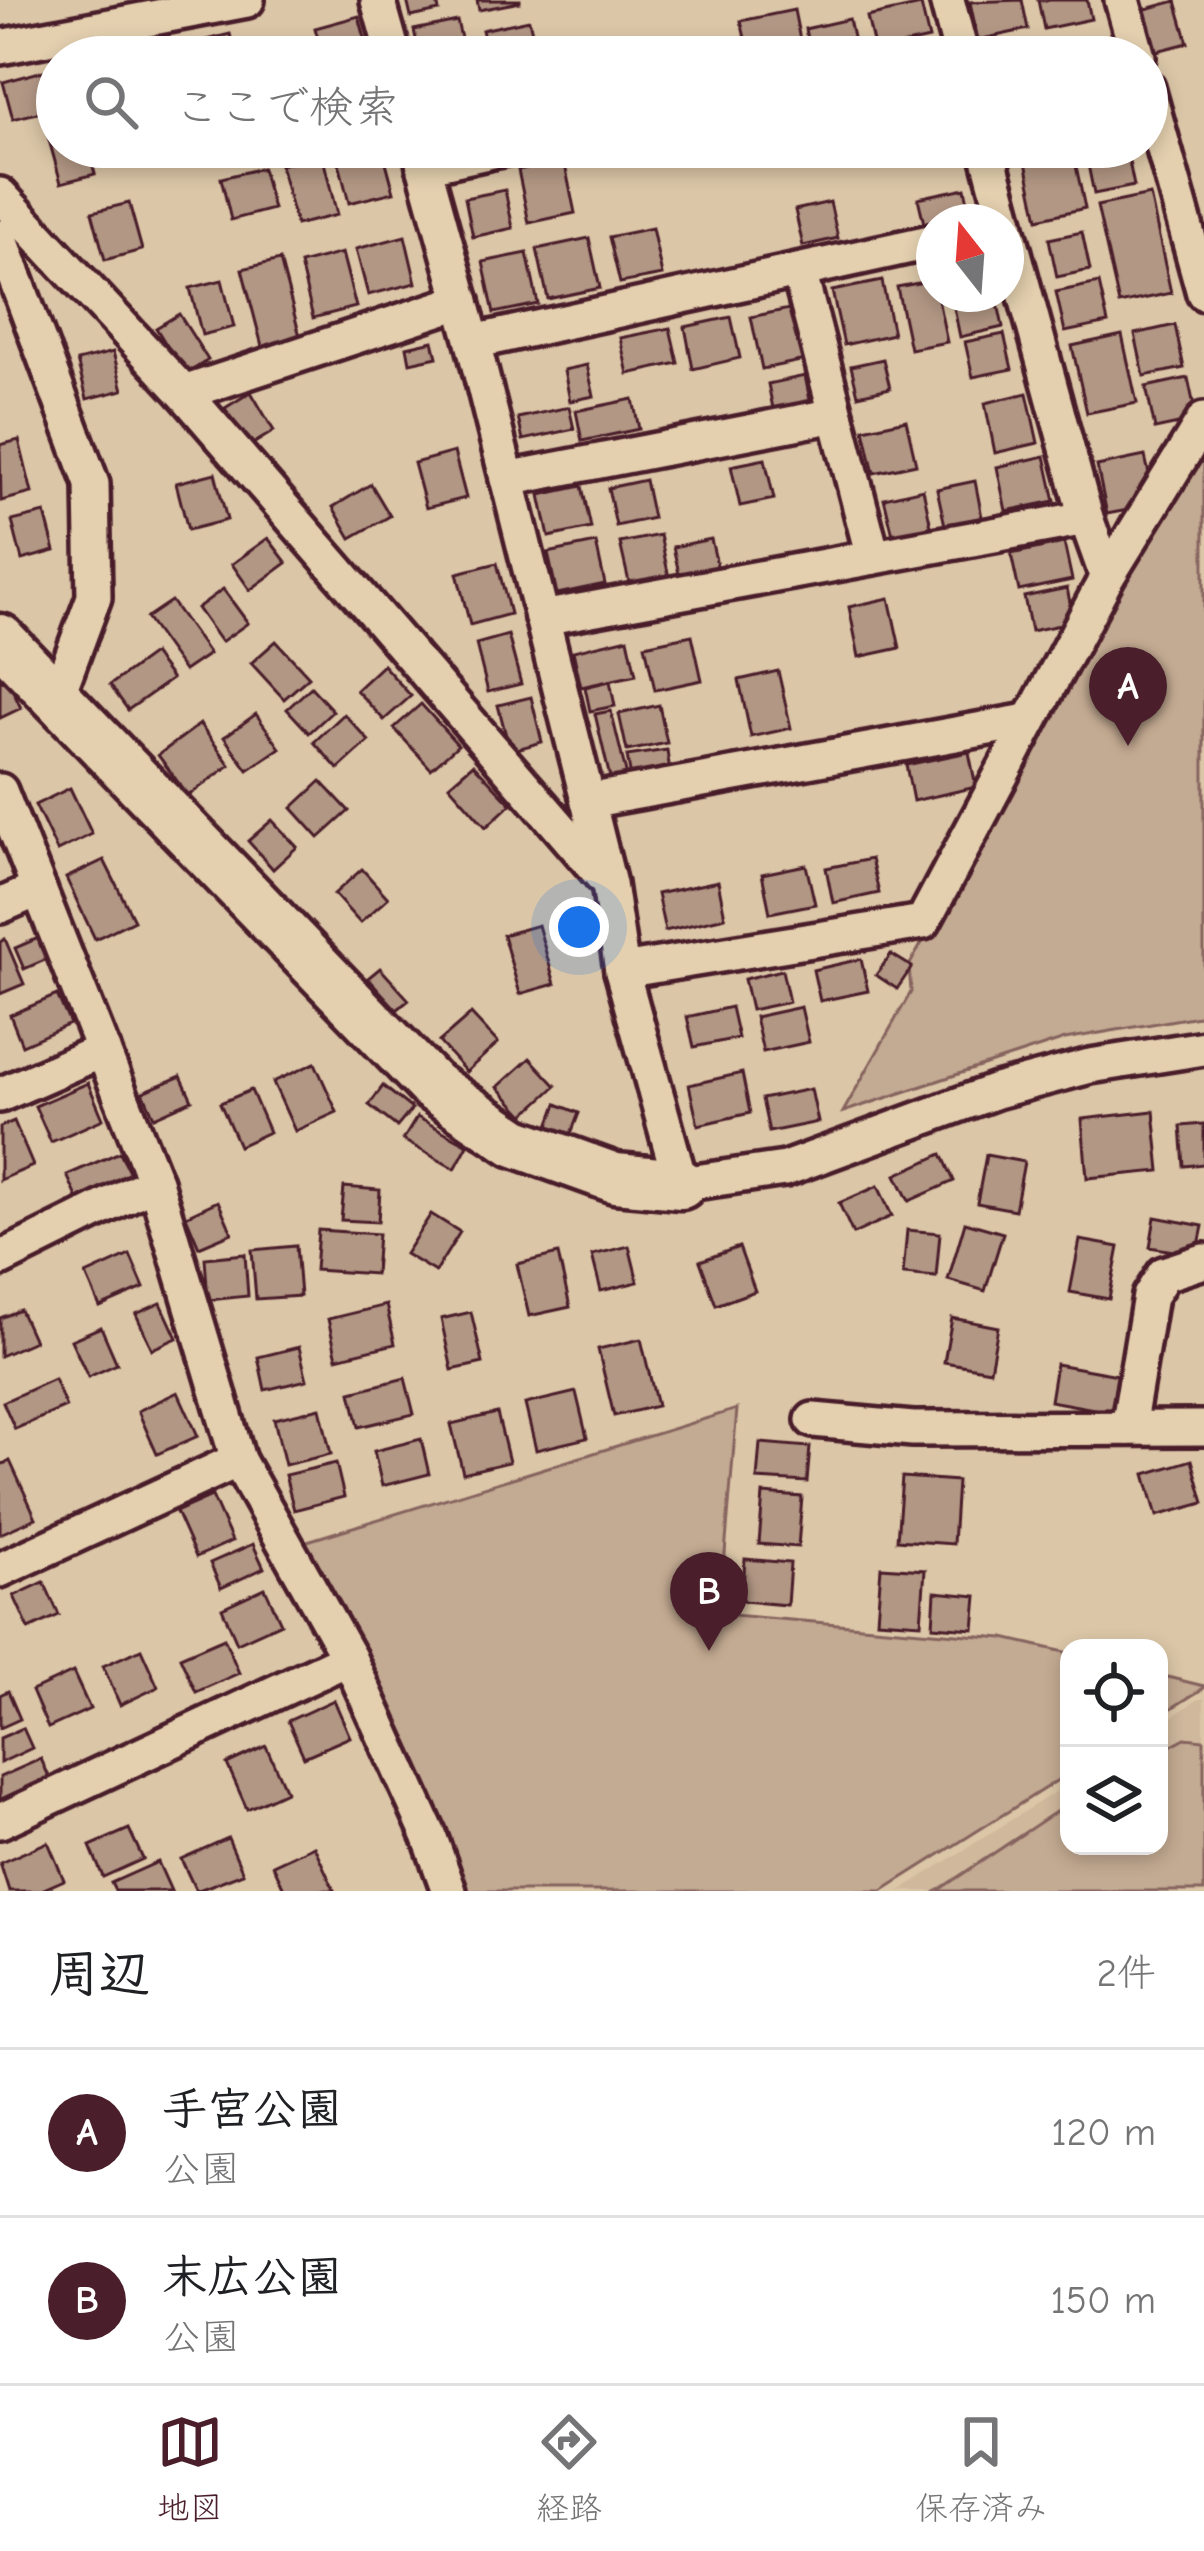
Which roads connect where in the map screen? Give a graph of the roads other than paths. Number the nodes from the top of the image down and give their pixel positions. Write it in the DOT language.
graph roads {
  1 [pos="247,0"];
  2 [pos="378,0"];
  3 [pos="947,0"];
  4 [pos="1123,0"];
  5 [pos="58,36"];
  6 [pos="388,36"];
  7 [pos="950,36"];
  8 [pos="1132,36"];
  9 [pos="36,40"];
  10 [pos="0,47"];
  11 [pos="1168,164"];
  12 [pos="424,168"];
  13 [pos="991,168"];
  14 [pos="0,195"];
  15 [pos="1001,204"];
  16 [pos="0,237"];
  17 [pos="916,245"];
  18 [pos="799,271"];
  19 [pos="1024,289"];
  20 [pos="1204,293"];
  21 [pos="462,302"];
  22 [pos="473,342"];
  23 [pos="184,393"];
  24 [pos="836,415"];
  25 [pos="1204,420"];
  26 [pos="507,479"];
  27 [pos="1087,518"];
  28 [pos="873,557"];
  29 [pos="1107,578"];
  30 [pos="542,618"];
  31 [pos="0,639"];
  32 [pos="58,697"];
  33 [pos="1028,721"];
  34 [pos="0,791"];
  35 [pos="588,801"];
  36 [pos="609,884"];
  37 [pos="39,890"];
  38 [pos="0,906"];
  39 [pos="622,971"];
  40 [pos="1204,1048"];
  41 [pos="103,1050"];
  42 [pos="0,1095"];
  43 [pos="155,1182"];
  44 [pos="681,1184"];
  45 [pos="0,1259"];
  46 [pos="1204,1261"];
  47 [pos="813,1420"];
  48 [pos="1128,1428"];
  49 [pos="1204,1428"];
  50 [pos="238,1460"];
  51 [pos="0,1570"];
  52 [pos="349,1658"];
  53 [pos="0,1821"];
  54 [pos="448,1891"];
  1 -- 5 [label="street"];
  2 -- 6 [label="street"];
  3 -- 7 [label="street"];
  4 -- 8 [label="street"];
  9 -- 10 [label="street"];
  11 -- 20 [label="street"];
  12 -- 21 [label="street"];
  13 -- 15 [label="street"];
  14 -- 23 [label="street"];
  16 -- 32 [label="street"];
  17 -- 18 [label="street"];
  18 -- 22 [label="street"];
  18 -- 24 [label="street"];
  19 -- 27 [label="street"];
  21 -- 22 [label="street"];
  21 -- 23 [label="street"];
  22 -- 26 [label="street"];
  23 -- 36 [label="street"];
  24 -- 26 [label="street"];
  24 -- 28 [label="street"];
  25 -- 29 [label="street"];
  26 -- 30 [label="street"];
  27 -- 28 [label="street"];
  27 -- 29 [label="street"];
  28 -- 30 [label="street"];
  29 -- 33 [label="street"];
  30 -- 35 [label="street"];
  31 -- 32 [label="street"];
  32 -- 44 [label="street"];
  33 -- 35 [label="street"];
  33 -- 39 [label="street"];
  34 -- 37 [label="street"];
  35 -- 36 [label="street"];
  36 -- 39 [label="street"];
  37 -- 38 [label="street"];
  37 -- 41 [label="street"];
  39 -- 44 [label="street"];
  40 -- 44 [label="street"];
  41 -- 42 [label="street"];
  41 -- 43 [label="street"];
  43 -- 45 [label="street"];
  43 -- 50 [label="street"];
  46 -- 48 [label="street"];
  47 -- 48 [label="street"];
  48 -- 49 [label="street"];
  50 -- 51 [label="street"];
  50 -- 52 [label="street"];
  52 -- 53 [label="street"];
  52 -- 54 [label="street"];
}
